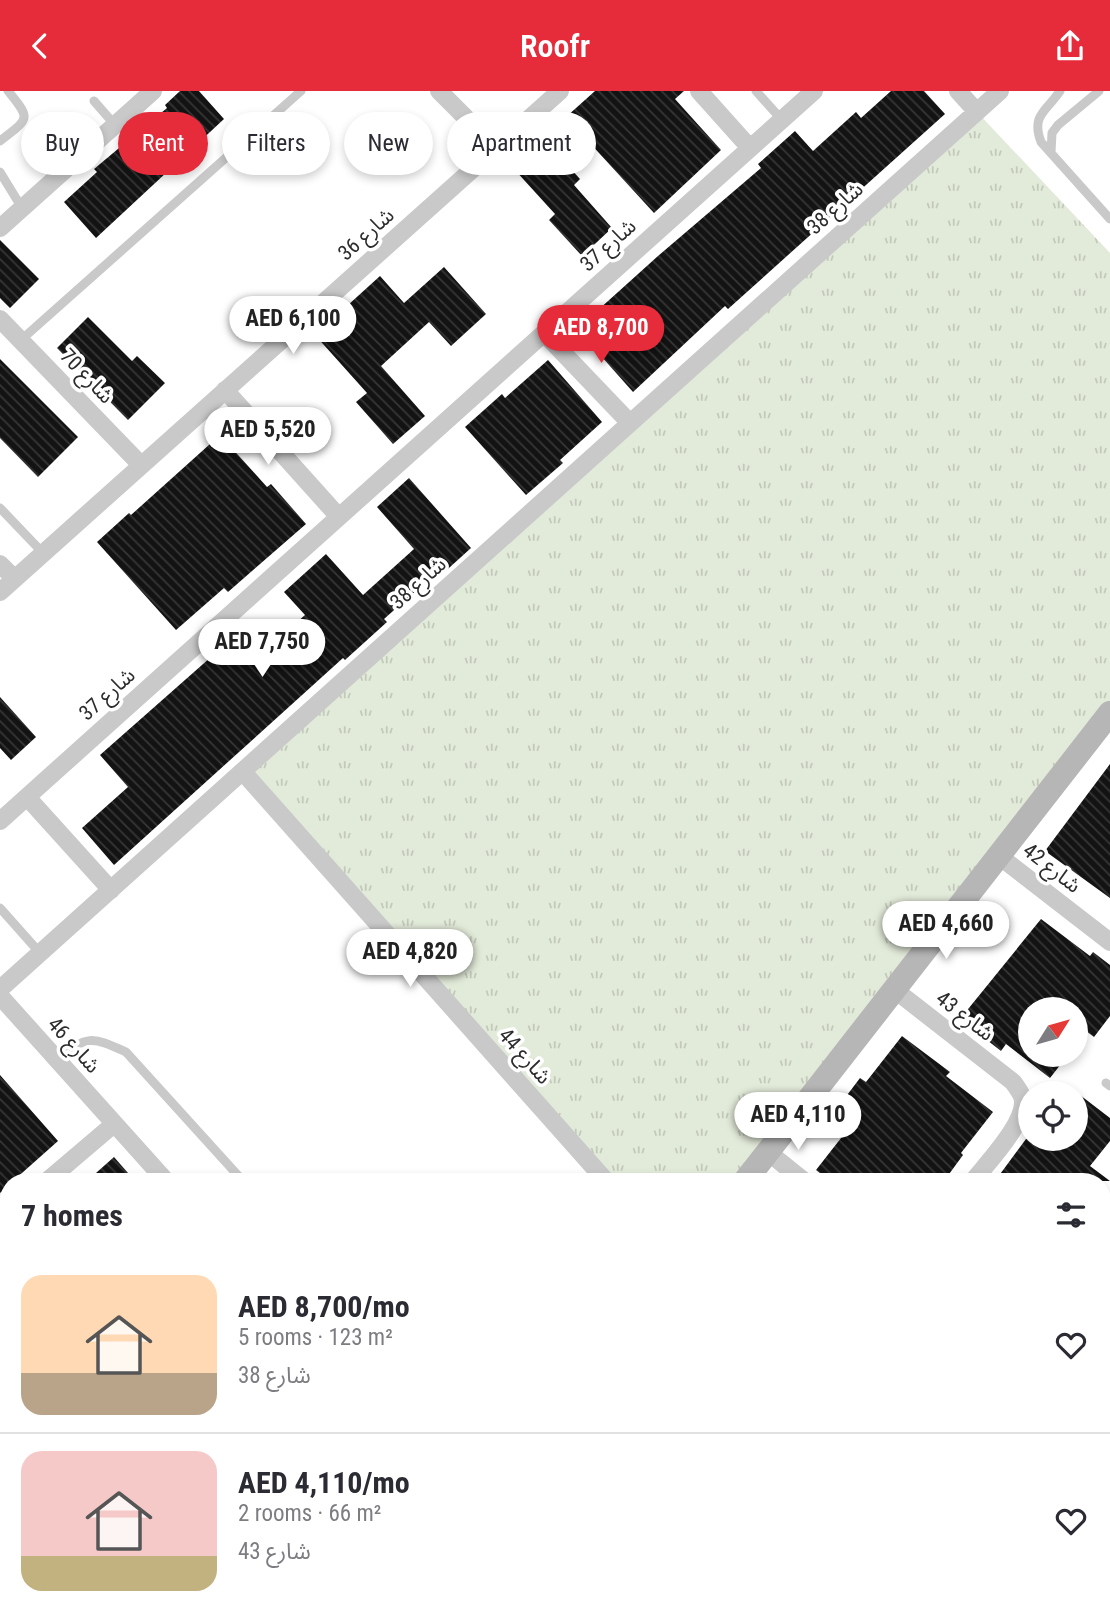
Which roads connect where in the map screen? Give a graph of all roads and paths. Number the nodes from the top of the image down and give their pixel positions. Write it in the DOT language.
graph roads {
  1 [pos="8,91"];
  2 [pos="153,91"];
  3 [pos="301,91"];
  4 [pos="439,91"];
  5 [pos="560,91"];
  6 [pos="699,91"];
  7 [pos="756,91"];
  8 [pos="814,91"];
  9 [pos="958,91"];
  10 [pos="1000,91"];
  11 [pos="1060,91"];
  12 [pos="1099,91"];
  13 [pos="94,101"];
  14 [pos="460,112"];
  15 [pos="536,112"];
  16 [pos="977,112"];
  17 [pos="782,120"];
  18 [pos="115,125"];
  19 [pos="0,141"];
  20 [pos="750,148"];
  21 [pos="1051,153"];
  22 [pos="0,172"];
  23 [pos="466,175"];
  24 [pos="22,208"];
  25 [pos="1110,219"];
  26 [pos="0,228"];
  27 [pos="0,319"];
  28 [pos="544,333"];
  29 [pos="21,340"];
  30 [pos="225,390"];
  31 [pos="630,423"];
  32 [pos="141,465"];
  33 [pos="0,508"];
  34 [pos="339,517"];
  35 [pos="43,553"];
  36 [pos="0,564"];
  37 [pos="15,579"];
  38 [pos="0,592"];
  39 [pos="1110,713"];
  40 [pos="243,772"];
  41 [pos="27,797"];
  42 [pos="0,821"];
  43 [pos="999,856"];
  44 [pos="111,890"];
  45 [pos="0,908"];
  46 [pos="1110,942"];
  47 [pos="40,953"];
  48 [pos="0,989"];
  49 [pos="895,990"];
  50 [pos="0,996"];
  51 [pos="57,1060"];
  52 [pos="114,1124"];
  53 [pos="768,1152"];
  54 [pos="56,1173"];
  55 [pos="159,1173"];
  56 [pos="236,1173"];
  57 [pos="599,1173"];
  58 [pos="752,1173"];
  59 [pos="794,1173"];
  60 [pos="979,1173"];
  1 -- 19 [label="lane"];
  2 -- 18 [label="street"];
  3 -- 29 [label="lane"];
  4 -- 14 [label="street"];
  5 -- 15 [label="street, شارع 36"];
  6 -- 20 [label="street"];
  7 -- 17 [label="lane"];
  8 -- 17 [label="street, شارع 37"];
  9 -- 16 [label="street"];
  10 -- 16 [label="street, شارع 38"];
  11 -- 21 [label="lane"];
  12 -- 21 [label="lane"];
  13 -- 18 [label="lane"];
  16 -- 31 [label="street, شارع 38"];
  17 -- 20 [label="street, شارع 37"];
  18 -- 24 [label="street"];
  20 -- 28 [label="street, شارع 37"];
  21 -- 25 [label="lane"];
  22 -- 24 [label="lane"];
  23 -- 30 [label="street, شارع 36"];
  24 -- 26 [label="street"];
  27 -- 29 [label="street, شارع 70"];
  28 -- 31 [label="street"];
  28 -- 34 [label="street, شارع 37"];
  29 -- 32 [label="street, شارع 70"];
  30 -- 32 [label="street, شارع 36"];
  30 -- 34 [label="street"];
  31 -- 40 [label="street, شارع 38"];
  32 -- 35 [label="street, شارع 36"];
  33 -- 35 [label="lane"];
  34 -- 41 [label="street, شارع 37"];
  35 -- 37 [label="street, شارع 36"];
  36 -- 37 [label="street"];
  37 -- 38 [label="street, شارع 36"];
  39 -- 43 [label="street"];
  40 -- 44 [label="street, شارع 38"];
  40 -- 57 [label="street, شارع 44"];
  41 -- 42 [label="street, شارع 37"];
  41 -- 44 [label="street"];
  43 -- 46 [label="street, شارع 42"];
  43 -- 49 [label="street"];
  44 -- 47 [label="street, شارع 38"];
  45 -- 47 [label="lane"];
  47 -- 48 [label="street, شارع 38"];
  49 -- 53 [label="street"];
  49 -- 60 [label="street, شارع 43"];
  50 -- 51 [label="street, شارع 46"];
  51 -- 52 [label="street, شارع 46"];
  51 -- 56 [label="lane"];
  52 -- 54 [label="street"];
  52 -- 55 [label="street, شارع 46"];
  53 -- 58 [label="street"];
  53 -- 59 [label="street"];
}
